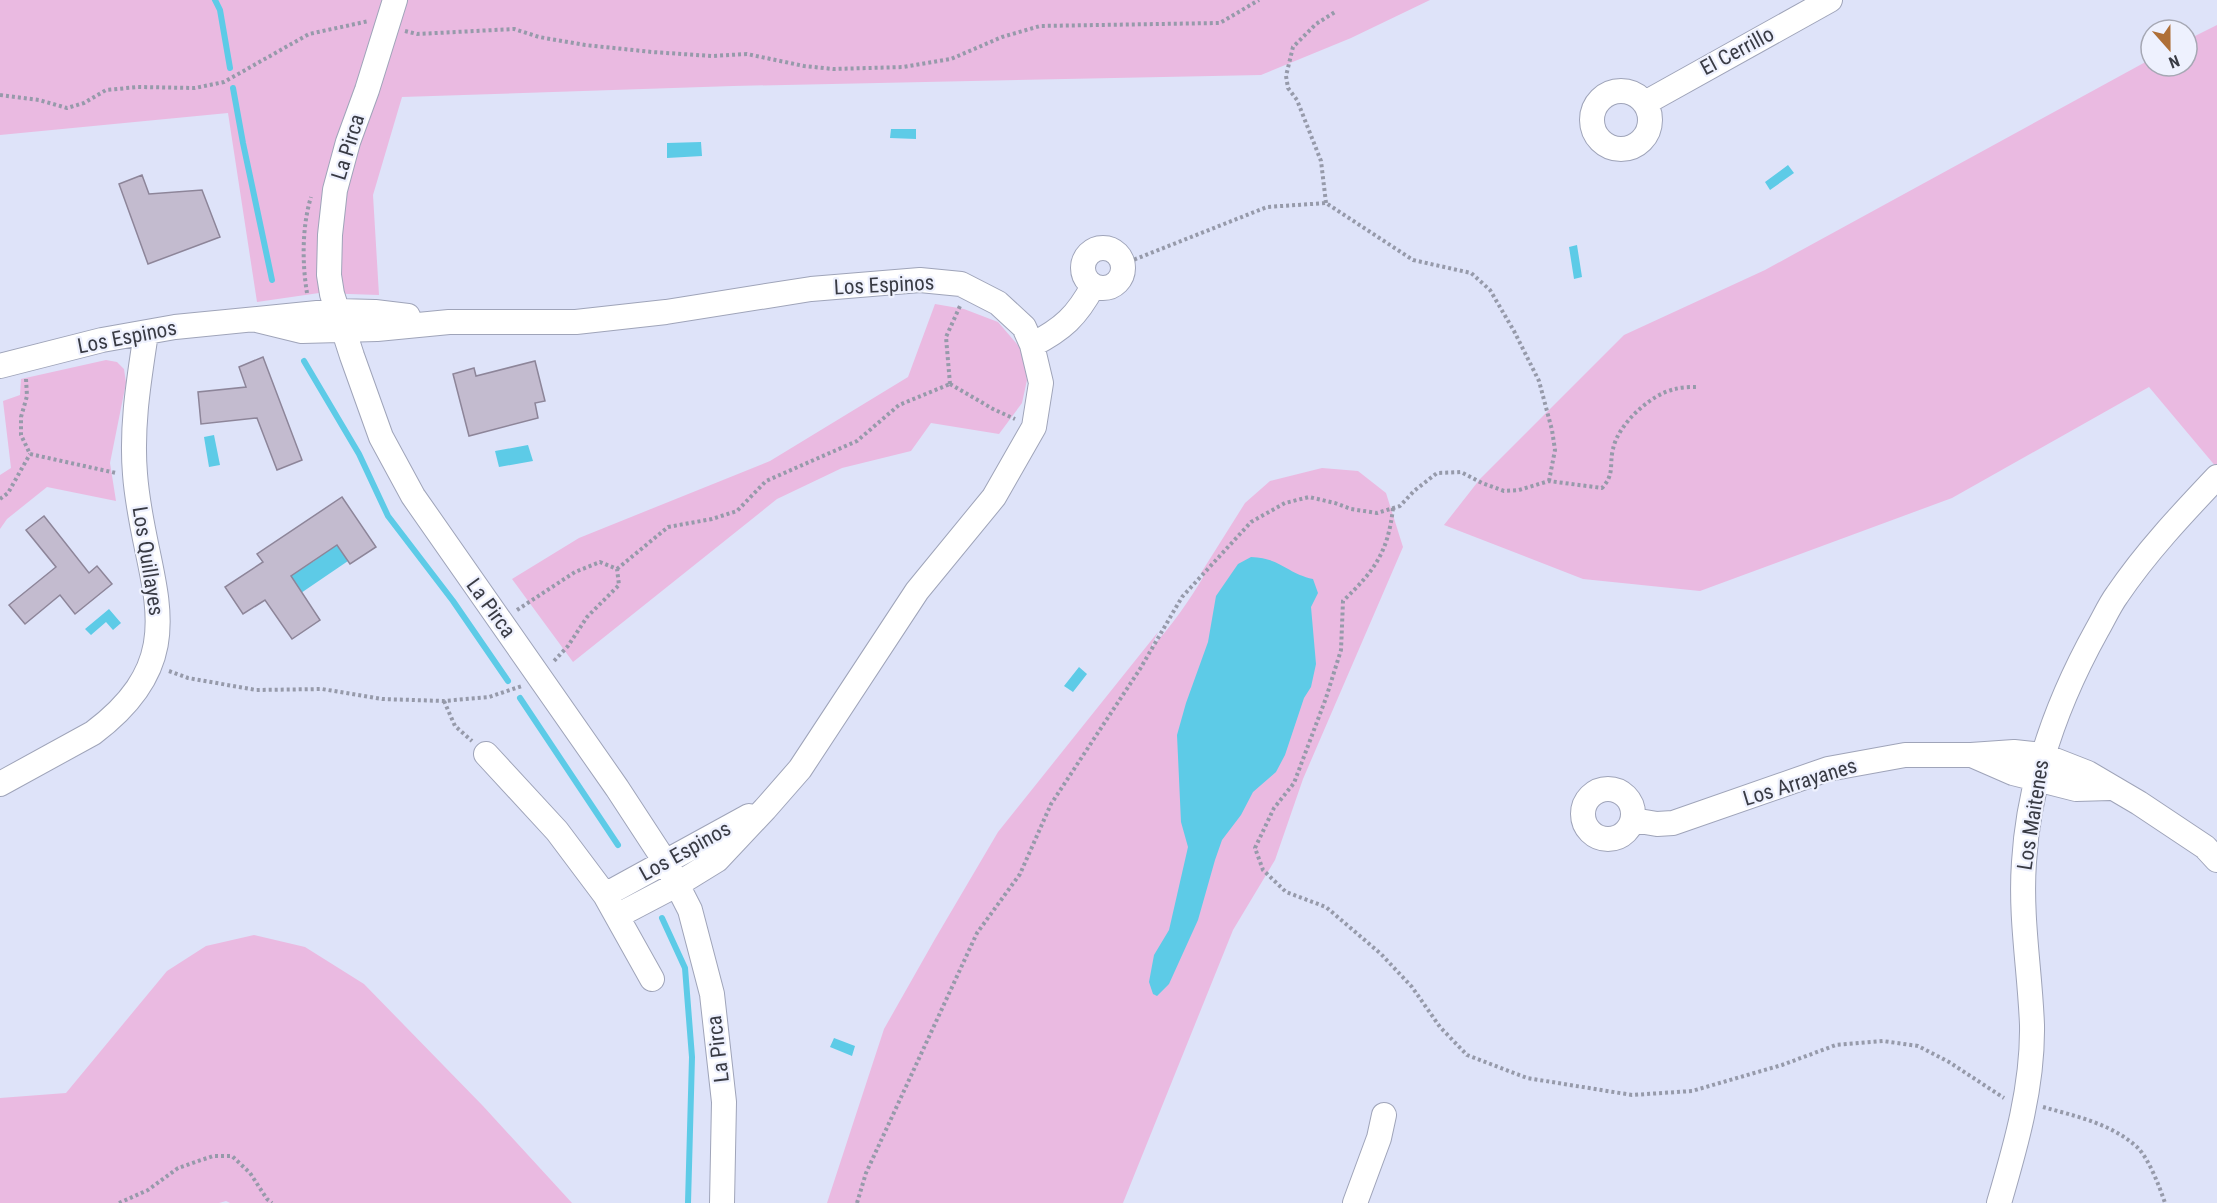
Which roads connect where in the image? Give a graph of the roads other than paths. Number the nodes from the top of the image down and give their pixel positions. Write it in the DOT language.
graph roads {
  1 [pos="395,0"];
  2 [pos="1830,0"];
  3 [pos="1646,103"];
  4 [pos="1094,286"];
  5 [pos="341,321"];
  6 [pos="146,333"];
  7 [pos="1032,345"];
  8 [pos="0,366"];
  9 [pos="2217,477"];
  10 [pos="486,754"];
  11 [pos="1971,755"];
  12 [pos="2042,755"];
  13 [pos="2037,779"];
  14 [pos="0,784"];
  15 [pos="2110,788"];
  16 [pos="765,809"];
  17 [pos="1633,820"];
  18 [pos="2217,860"];
  19 [pos="666,863"];
  20 [pos="678,884"];
  21 [pos="605,895"];
  22 [pos="617,916"];
  23 [pos="652,979"];
  24 [pos="1384,1115"];
  25 [pos="722,1203"];
  26 [pos="1355,1203"];
  27 [pos="1999,1203"];
  1 -- 5 [label="street, La Pirca"];
  2 -- 3 [label="street, El Cerrillo"];
  4 -- 4 [label="street"];
  4 -- 7 [label="street"];
  5 -- 6 [label="street, Los Espinos"];
  5 -- 7 [label="street, Los Espinos"];
  5 -- 19 [label="street, La Pirca"];
  6 -- 8 [label="street, Los Espinos"];
  6 -- 14 [label="street, Los Quillayes"];
  7 -- 16 [label="street, Los Espinos"];
  9 -- 12 [label="street, Los Maitenes"];
  10 -- 21 [label="street"];
  11 -- 12 [label="street, Los Arrayanes"];
  11 -- 13 [label="street, Los Arrayanes"];
  11 -- 17 [label="street, Los Arrayanes"];
  12 -- 13 [label="street, Los Maitenes"];
  12 -- 15 [label="street, Los Arrayanes"];
  13 -- 15 [label="street, Los Arrayanes"];
  13 -- 27 [label="street, Los Maitenes"];
  15 -- 18 [label="street, Los Arrayanes"];
  16 -- 19 [label="street, Los Espinos"];
  16 -- 20 [label="street, Los Espinos"];
  19 -- 20 [label="street, La Pirca"];
  19 -- 21 [label="street, Los Espinos"];
  20 -- 22 [label="street, Los Espinos"];
  20 -- 25 [label="street, La Pirca"];
  21 -- 22 [label="street"];
  22 -- 23 [label="street"];
  24 -- 26 [label="street"];
}
